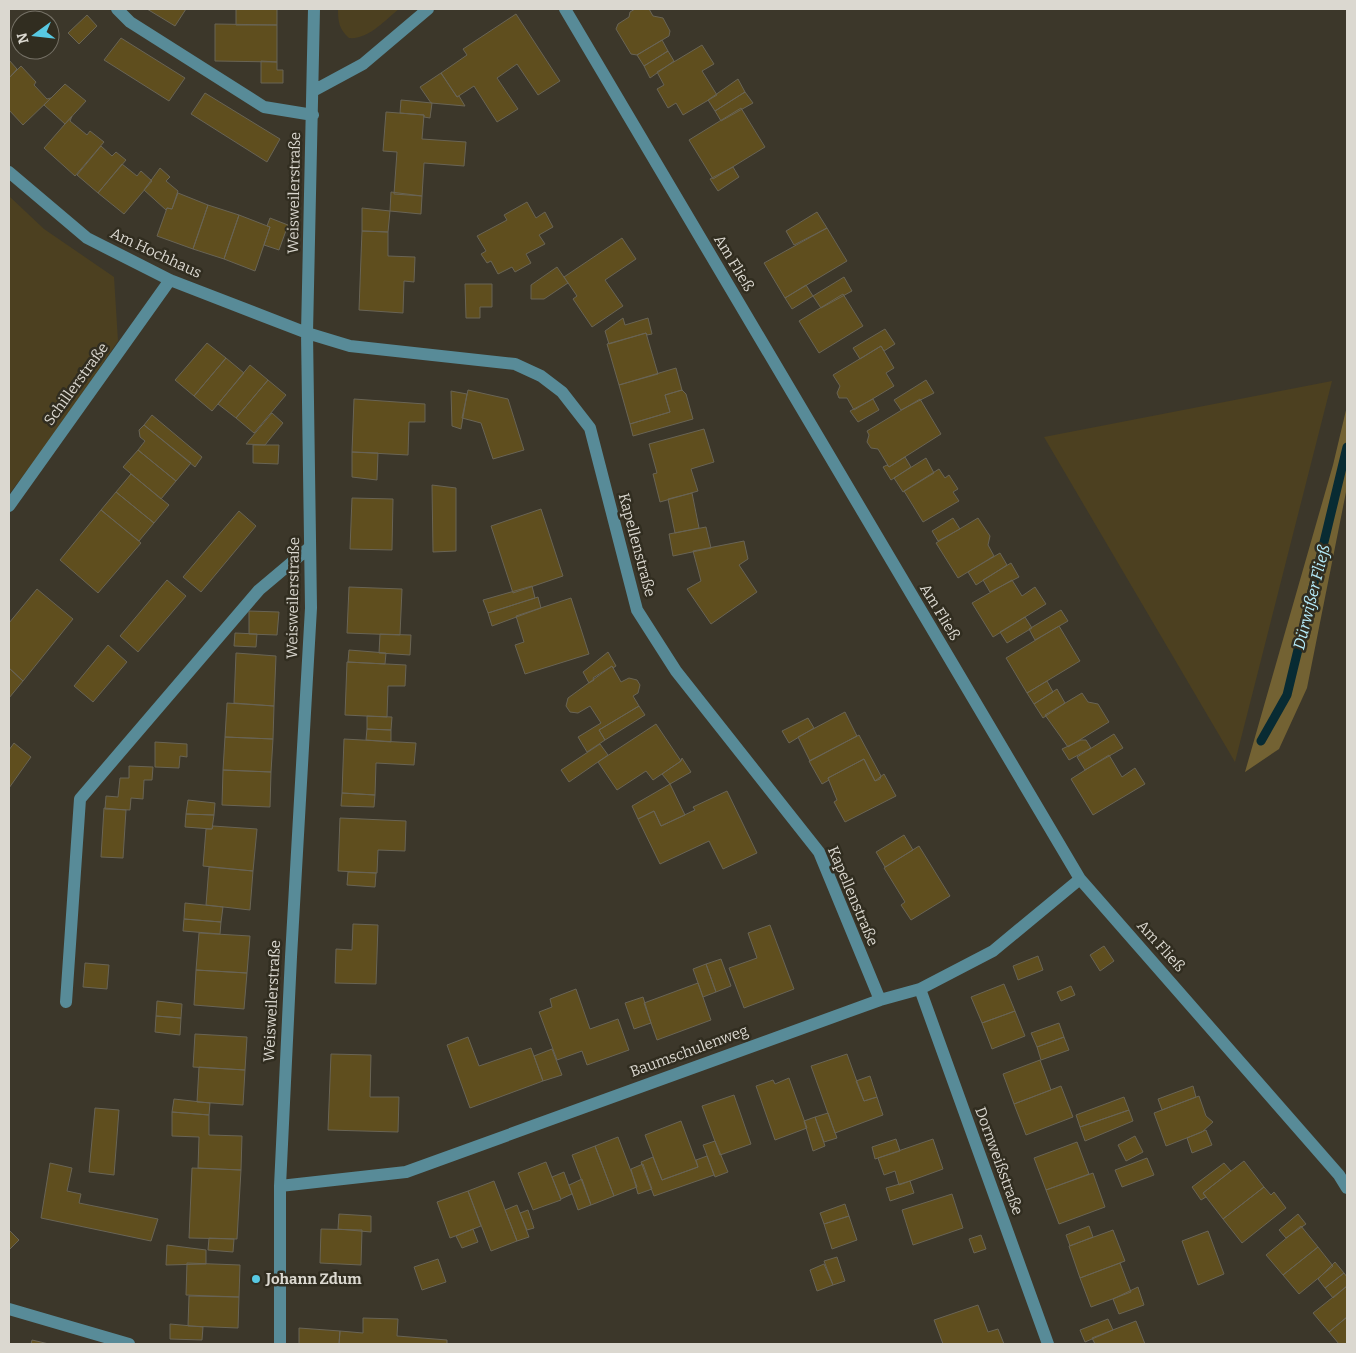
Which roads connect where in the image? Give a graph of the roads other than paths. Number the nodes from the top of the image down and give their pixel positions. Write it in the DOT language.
graph roads {
  1 [pos="117,9"];
  2 [pos="314,9"];
  3 [pos="428,9"];
  4 [pos="565,9"];
  5 [pos="313,91"];
  6 [pos="313,115"];
  7 [pos="9,172"];
  8 [pos="170,280"];
  9 [pos="307,333"];
  10 [pos="9,506"];
  11 [pos="310,547"];
  12 [pos="1080,879"];
  13 [pos="920,989"];
  14 [pos="880,1000"];
  15 [pos="66,1002"];
  16 [pos="280,1186"];
  17 [pos="1347,1188"];
  18 [pos="9,1309"];
  19 [pos="129,1344"];
  20 [pos="280,1344"];
  21 [pos="1048,1344"];
  1 -- 6 [label="street"];
  2 -- 5 [label="street, Weisweilerstraße"];
  3 -- 5 [label="street"];
  4 -- 12 [label="street, Am Fließ"];
  5 -- 6 [label="street, Weisweilerstraße"];
  6 -- 9 [label="street, Weisweilerstraße"];
  7 -- 8 [label="street, Am Hochhaus"];
  8 -- 9 [label="street, Am Hochhaus"];
  8 -- 10 [label="street, Schillerstraße"];
  9 -- 11 [label="street, Weisweilerstraße"];
  9 -- 14 [label="street, Kapellenstraße"];
  11 -- 15 [label="street"];
  11 -- 16 [label="street, Weisweilerstraße"];
  12 -- 13 [label="street, Baumschulenweg"];
  12 -- 17 [label="street, Am Fließ"];
  13 -- 14 [label="street, Baumschulenweg"];
  13 -- 21 [label="street, Dornweißstraße"];
  14 -- 16 [label="street, Baumschulenweg"];
  16 -- 20 [label="street, Weisweilerstraße"];
  18 -- 19 [label="street"];
}
